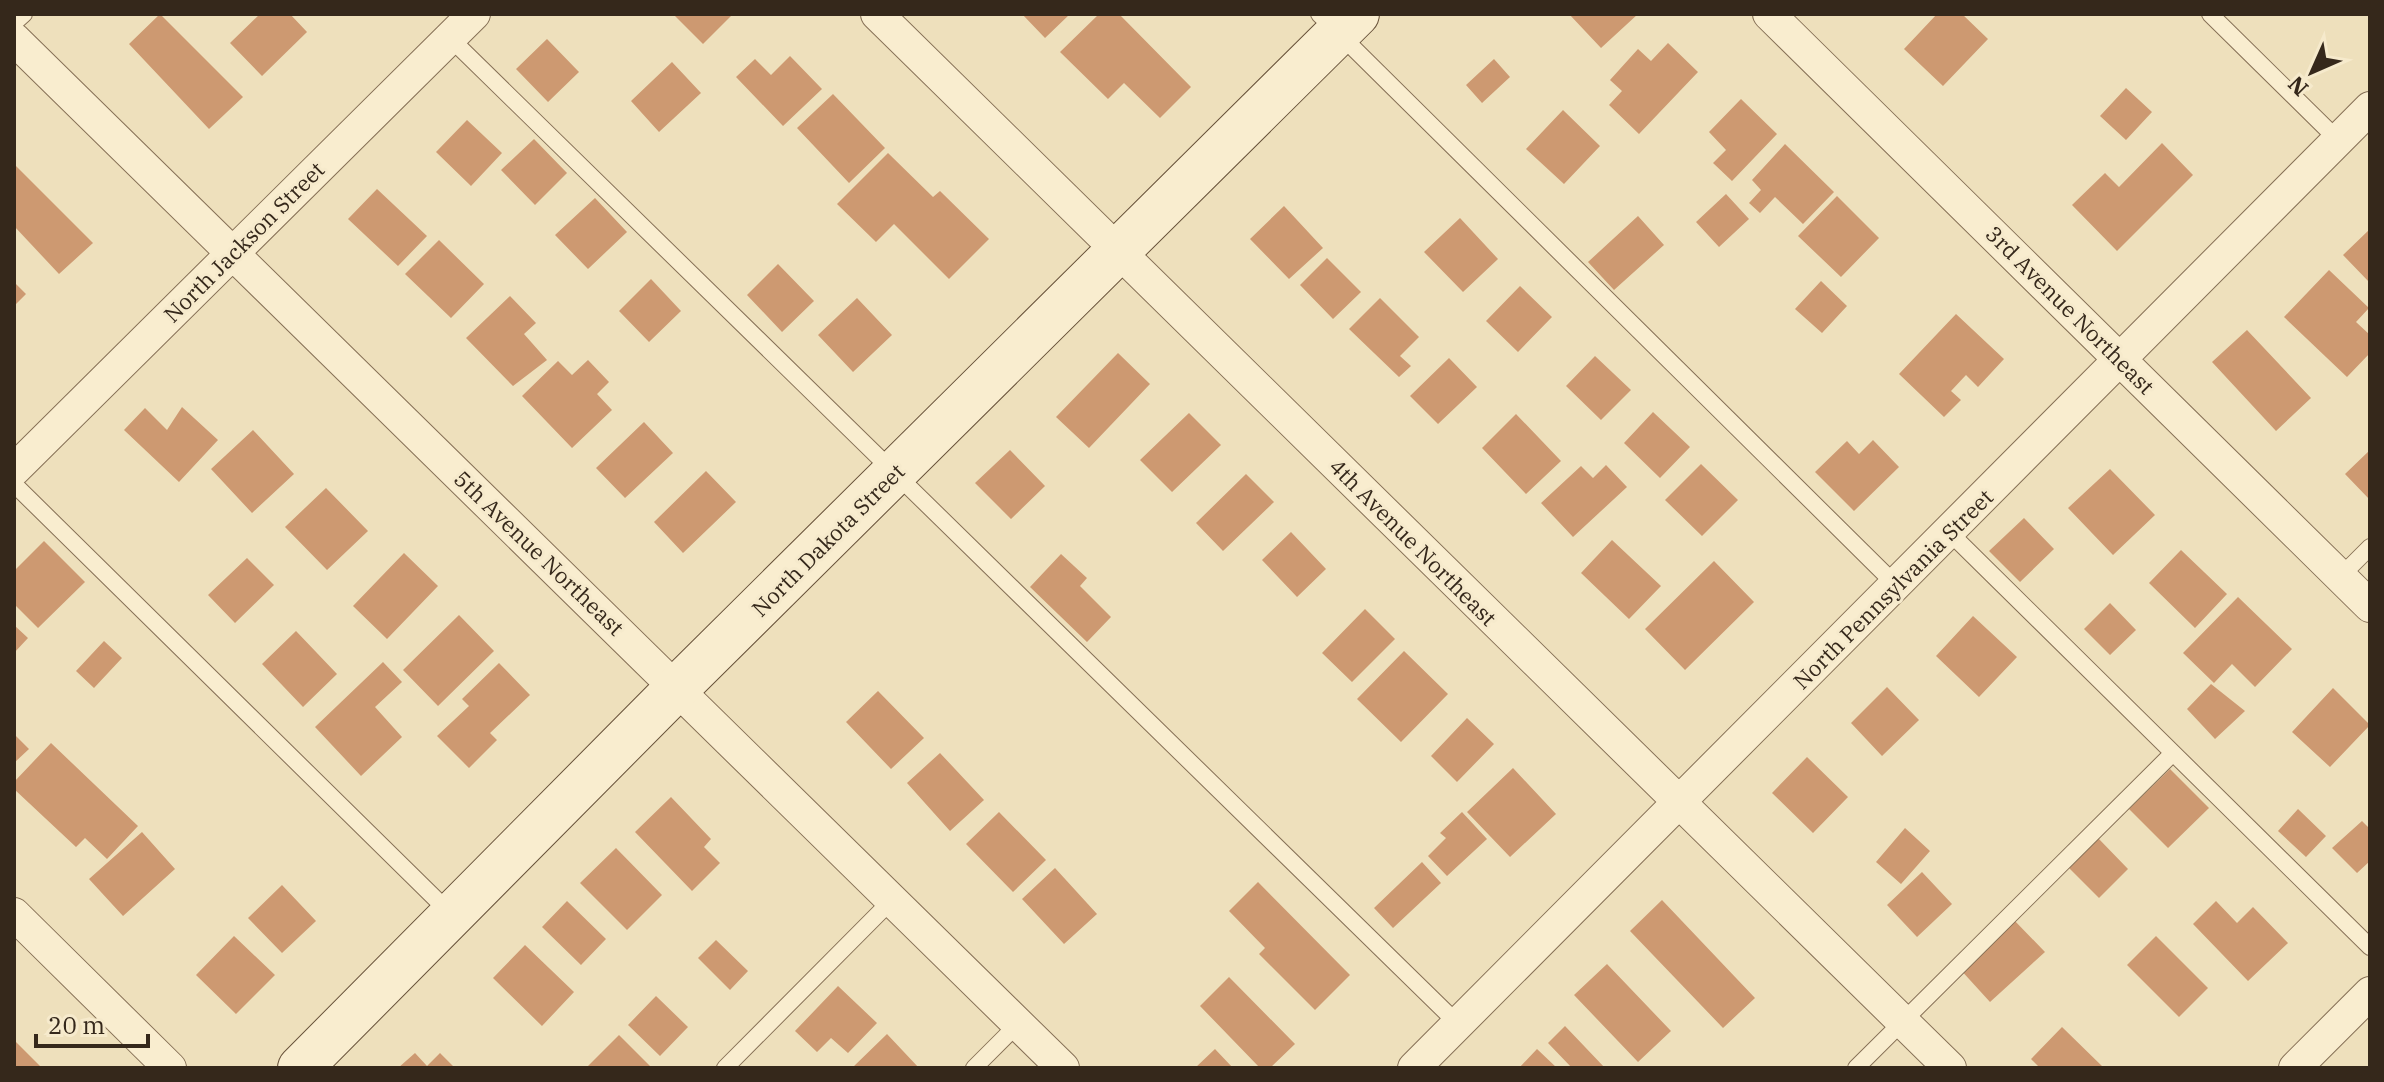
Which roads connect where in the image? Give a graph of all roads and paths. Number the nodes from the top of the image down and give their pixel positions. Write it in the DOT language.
graph roads {
  1 [pos="24,14"];
  2 [pos="474,14"];
  3 [pos="877,14"];
  4 [pos="1769,14"];
  5 [pos="2210,14"];
  6 [pos="1338,20"];
  7 [pos="14,23"];
  8 [pos="450,38"];
  9 [pos="14,39"];
  10 [pos="2370,108"];
  11 [pos="2338,140"];
  12 [pos="1119,253"];
  13 [pos="231,254"];
  14 [pos="2120,360"];
  15 [pos="14,470"];
  16 [pos="895,474"];
  17 [pos="14,484"];
  18 [pos="1949,532"];
  19 [pos="2370,547"];
  20 [pos="2340,577"];
  21 [pos="1896,585"];
  22 [pos="2370,606"];
  23 [pos="677,688"];
  24 [pos="2173,753"];
  25 [pos="1680,804"];
  26 [pos="892,900"];
  27 [pos="14,914"];
  28 [pos="452,915"];
  29 [pos="2370,947"];
  30 [pos="2370,993"];
  31 [pos="1902,1021"];
  32 [pos="1018,1024"];
  33 [pos="1458,1024"];
  34 [pos="170,1068"];
  35 [pos="300,1068"];
  36 [pos="725,1068"];
  37 [pos="974,1068"];
  38 [pos="1063,1068"];
  39 [pos="1414,1068"];
  40 [pos="1856,1068"];
  41 [pos="1950,1068"];
  42 [pos="2295,1068"];
  1 -- 7 [label="lane"];
  2 -- 8 [label="street, North Jackson Street"];
  3 -- 12 [label="street, 4th Avenue Northeast"];
  4 -- 14 [label="street, 3rd Avenue Northeast"];
  5 -- 11 [label="lane"];
  6 -- 12 [label="street, North Dakota Street"];
  6 -- 21 [label="lane"];
  8 -- 13 [label="street, North Jackson Street"];
  8 -- 16 [label="lane"];
  9 -- 13 [label="street, 5th Avenue Northeast"];
  10 -- 11 [label="street, North Pennsylvania Street"];
  11 -- 14 [label="street, North Pennsylvania Street"];
  12 -- 16 [label="street, North Dakota Street"];
  12 -- 25 [label="street, 4th Avenue Northeast"];
  13 -- 15 [label="street, North Jackson Street"];
  13 -- 23 [label="street, 5th Avenue Northeast"];
  14 -- 18 [label="street, North Pennsylvania Street"];
  14 -- 20 [label="street, 3rd Avenue Northeast"];
  16 -- 23 [label="street, North Dakota Street"];
  16 -- 33 [label="lane"];
  17 -- 28 [label="lane"];
  18 -- 21 [label="street, North Pennsylvania Street"];
  18 -- 24 [label="lane"];
  19 -- 20 [label="lane"];
  20 -- 22 [label="street, 3rd Avenue Northeast"];
  21 -- 25 [label="street, North Pennsylvania Street"];
  23 -- 26 [label="street, 5th Avenue Northeast"];
  23 -- 28 [label="street, North Dakota Street"];
  24 -- 29 [label="lane"];
  24 -- 31 [label="lane"];
  25 -- 31 [label="street, 4th Avenue Northeast"];
  25 -- 33 [label="street, North Pennsylvania Street"];
  26 -- 32 [label="street, 5th Avenue Northeast"];
  26 -- 36 [label="lane"];
  27 -- 34 [label="street"];
  28 -- 35 [label="street, North Dakota Street"];
  30 -- 42 [label="street"];
  31 -- 40 [label="lane"];
  31 -- 41 [label="street, 4th Avenue Northeast"];
  32 -- 37 [label="lane"];
  32 -- 38 [label="street, 5th Avenue Northeast"];
  33 -- 39 [label="street, North Pennsylvania Street"];
}
